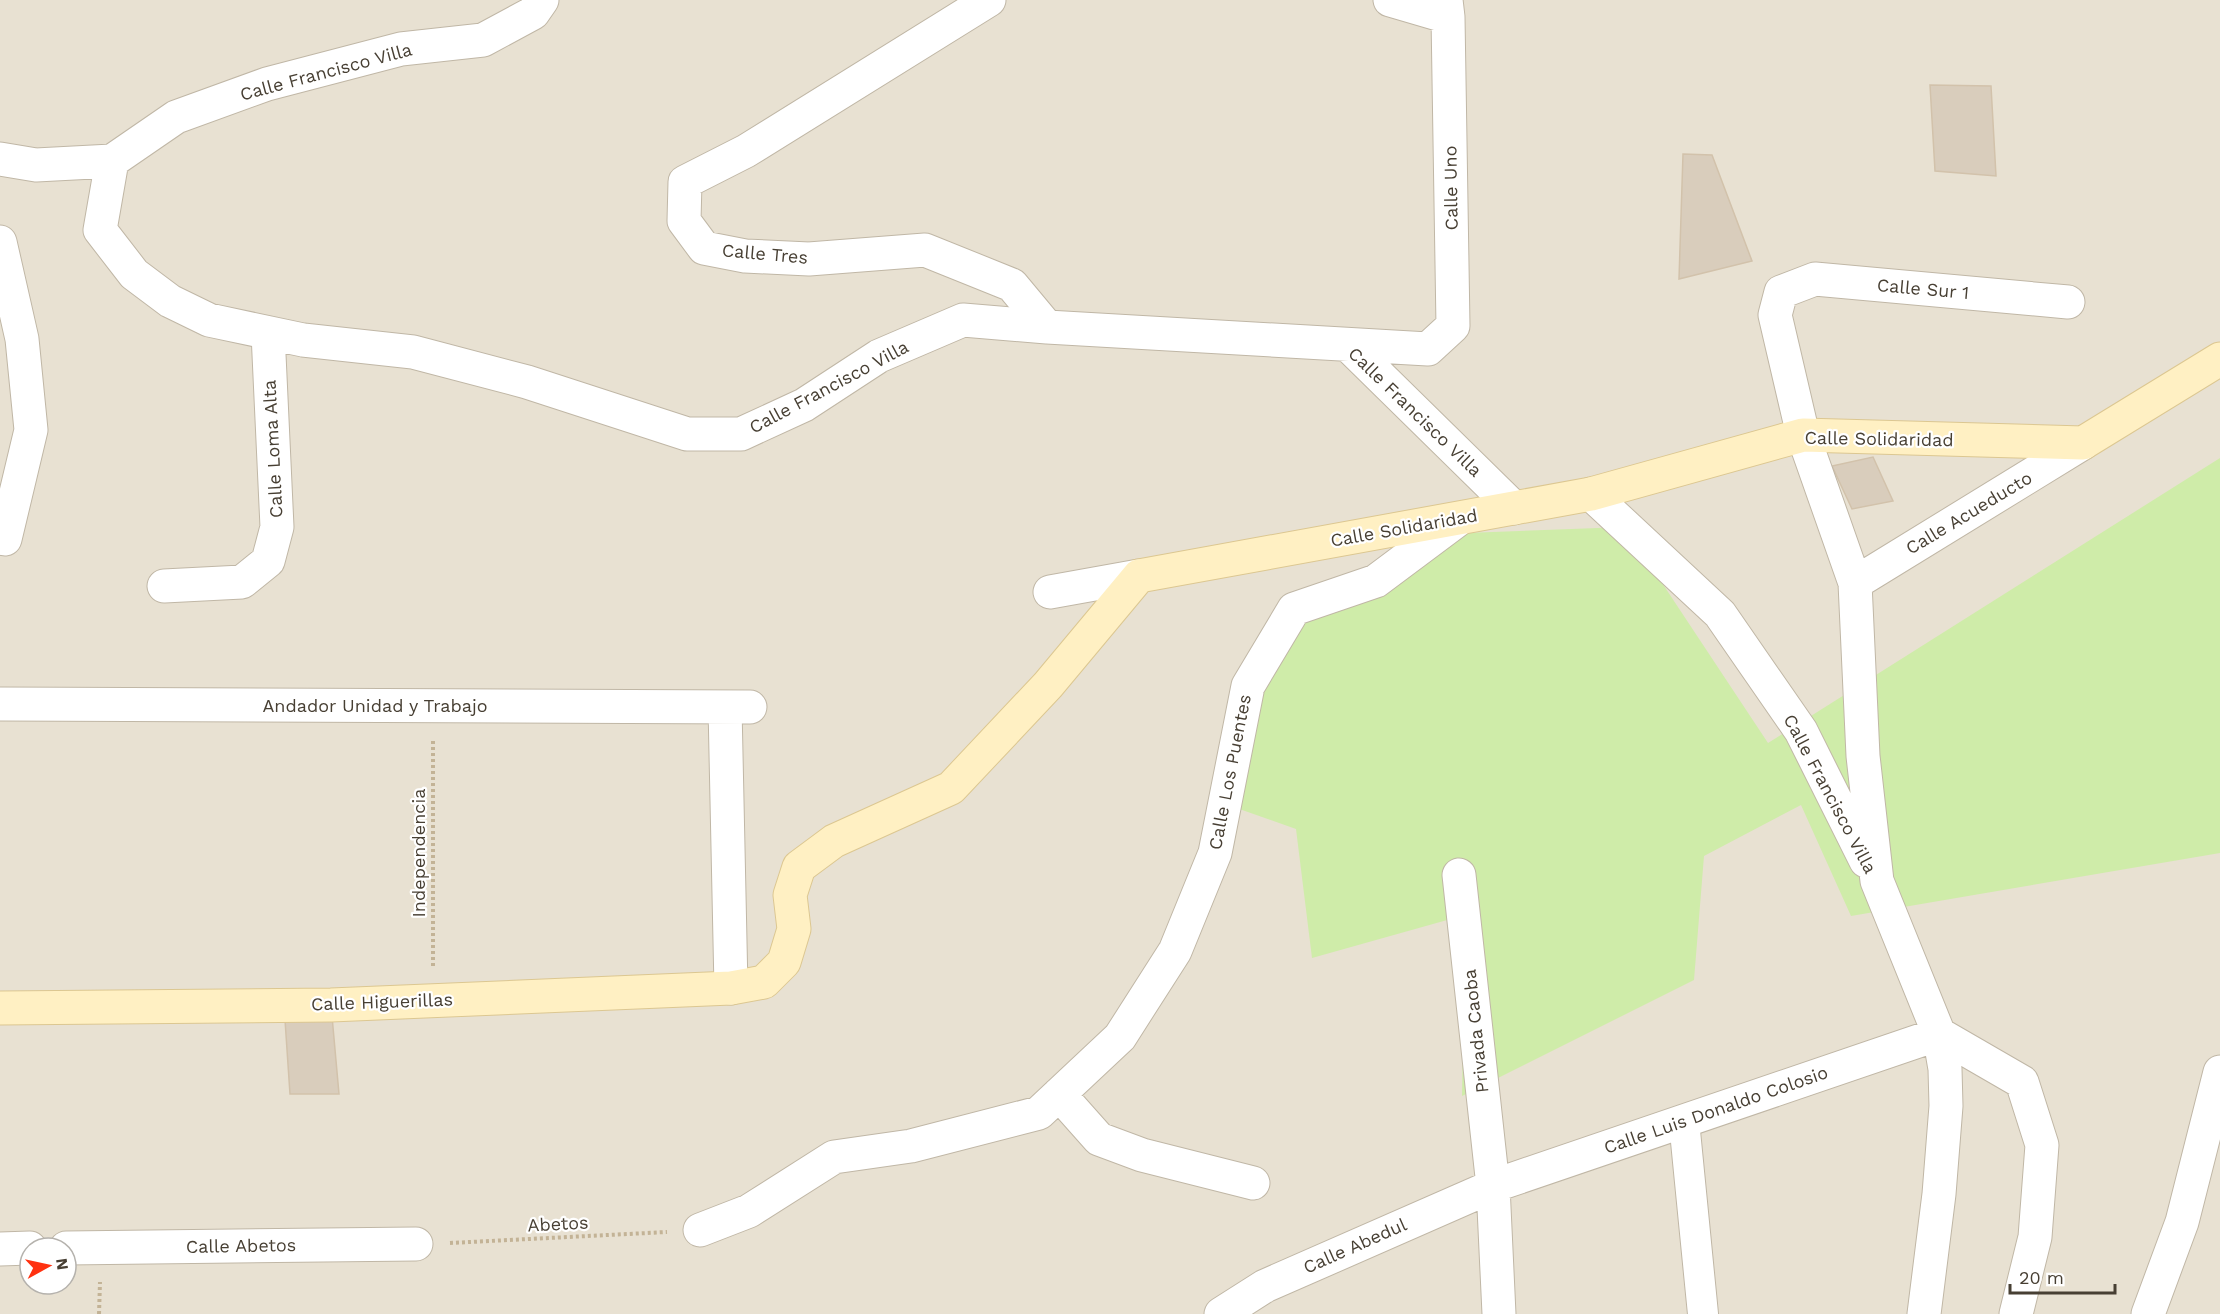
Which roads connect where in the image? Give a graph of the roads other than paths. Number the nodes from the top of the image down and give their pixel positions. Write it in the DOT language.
graph roads {
  1 [pos="989,0"];
  2 [pos="1390,0"];
  3 [pos="536,4"];
  4 [pos="1447,8"];
  5 [pos="0,159"];
  6 [pos="112,161"];
  7 [pos="0,242"];
  8 [pos="2068,302"];
  9 [pos="1047,327"];
  10 [pos="267,333"];
  11 [pos="1348,345"];
  12 [pos="2220,359"];
  13 [pos="1803,435"];
  14 [pos="2083,443"];
  15 [pos="1591,494"];
  16 [pos="1514,508"];
  17 [pos="1459,519"];
  18 [pos="5,539"];
  19 [pos="1138,576"];
  20 [pos="1855,583"];
  21 [pos="164,586"];
  22 [pos="1050,592"];
  23 [pos="0,704"];
  24 [pos="1459,875"];
  25 [pos="1876,881"];
  26 [pos="731,988"];
  27 [pos="0,1008"];
  28 [pos="1939,1034"];
  29 [pos="2220,1072"];
  30 [pos="1059,1094"];
  31 [pos="1684,1121"];
  32 [pos="1253,1183"];
  33 [pos="1493,1186"];
  34 [pos="700,1230"];
  35 [pos="416,1245"];
  36 [pos="18,1248"];
  37 [pos="78,1248"];
  38 [pos="0,1249"];
  39 [pos="1267,1300"];
  40 [pos="1221,1314"];
  41 [pos="1499,1314"];
  42 [pos="1703,1314"];
  43 [pos="1924,1314"];
  44 [pos="2016,1314"];
  45 [pos="2148,1314"];
  1 -- 9 [label="street, Calle Tres"];
  2 -- 4 [label="street"];
  3 -- 6 [label="street, Calle Francisco Villa"];
  4 -- 11 [label="street, Calle Uno"];
  5 -- 6 [label="street"];
  6 -- 10 [label="street, Calle Francisco Villa"];
  7 -- 18 [label="street"];
  8 -- 13 [label="street, Calle Sur 1"];
  9 -- 10 [label="street, Calle Francisco Villa"];
  9 -- 11 [label="street, Calle Francisco Villa"];
  10 -- 21 [label="street, Calle Loma Alta"];
  11 -- 16 [label="street, Calle Francisco Villa"];
  12 -- 14 [label="main road"];
  13 -- 14 [label="main road, Calle Solidaridad"];
  13 -- 15 [label="main road, Calle Solidaridad"];
  13 -- 20 [label="street"];
  14 -- 20 [label="street, Calle Acueducto"];
  15 -- 16 [label="main road, Calle Solidaridad"];
  15 -- 25 [label="street, Calle Francisco Villa"];
  16 -- 17 [label="main road, Calle Solidaridad"];
  17 -- 19 [label="main road, Calle Solidaridad"];
  17 -- 30 [label="street, Calle Los Puentes"];
  19 -- 22 [label="street"];
  19 -- 26 [label="main road, Calle Higuerillas"];
  20 -- 25 [label="street"];
  23 -- 26 [label="street, Andador Unidad y Trabajo"];
  24 -- 33 [label="street, Privada Caoba"];
  25 -- 28 [label="street"];
  26 -- 27 [label="main road, Calle Higuerillas"];
  28 -- 31 [label="street, Calle Luis Donaldo Colosio"];
  28 -- 43 [label="street"];
  28 -- 44 [label="street"];
  29 -- 45 [label="street"];
  30 -- 32 [label="street"];
  30 -- 34 [label="street, Calle Los Puentes"];
  31 -- 33 [label="street, Calle Luis Donaldo Colosio"];
  31 -- 42 [label="street"];
  33 -- 39 [label="street, Calle Abedul"];
  33 -- 41 [label="street, Privada Caoba"];
  35 -- 37 [label="street, Calle Abetos"];
  36 -- 38 [label="street"];
  39 -- 40 [label="street, Calle Abedul"];
}
